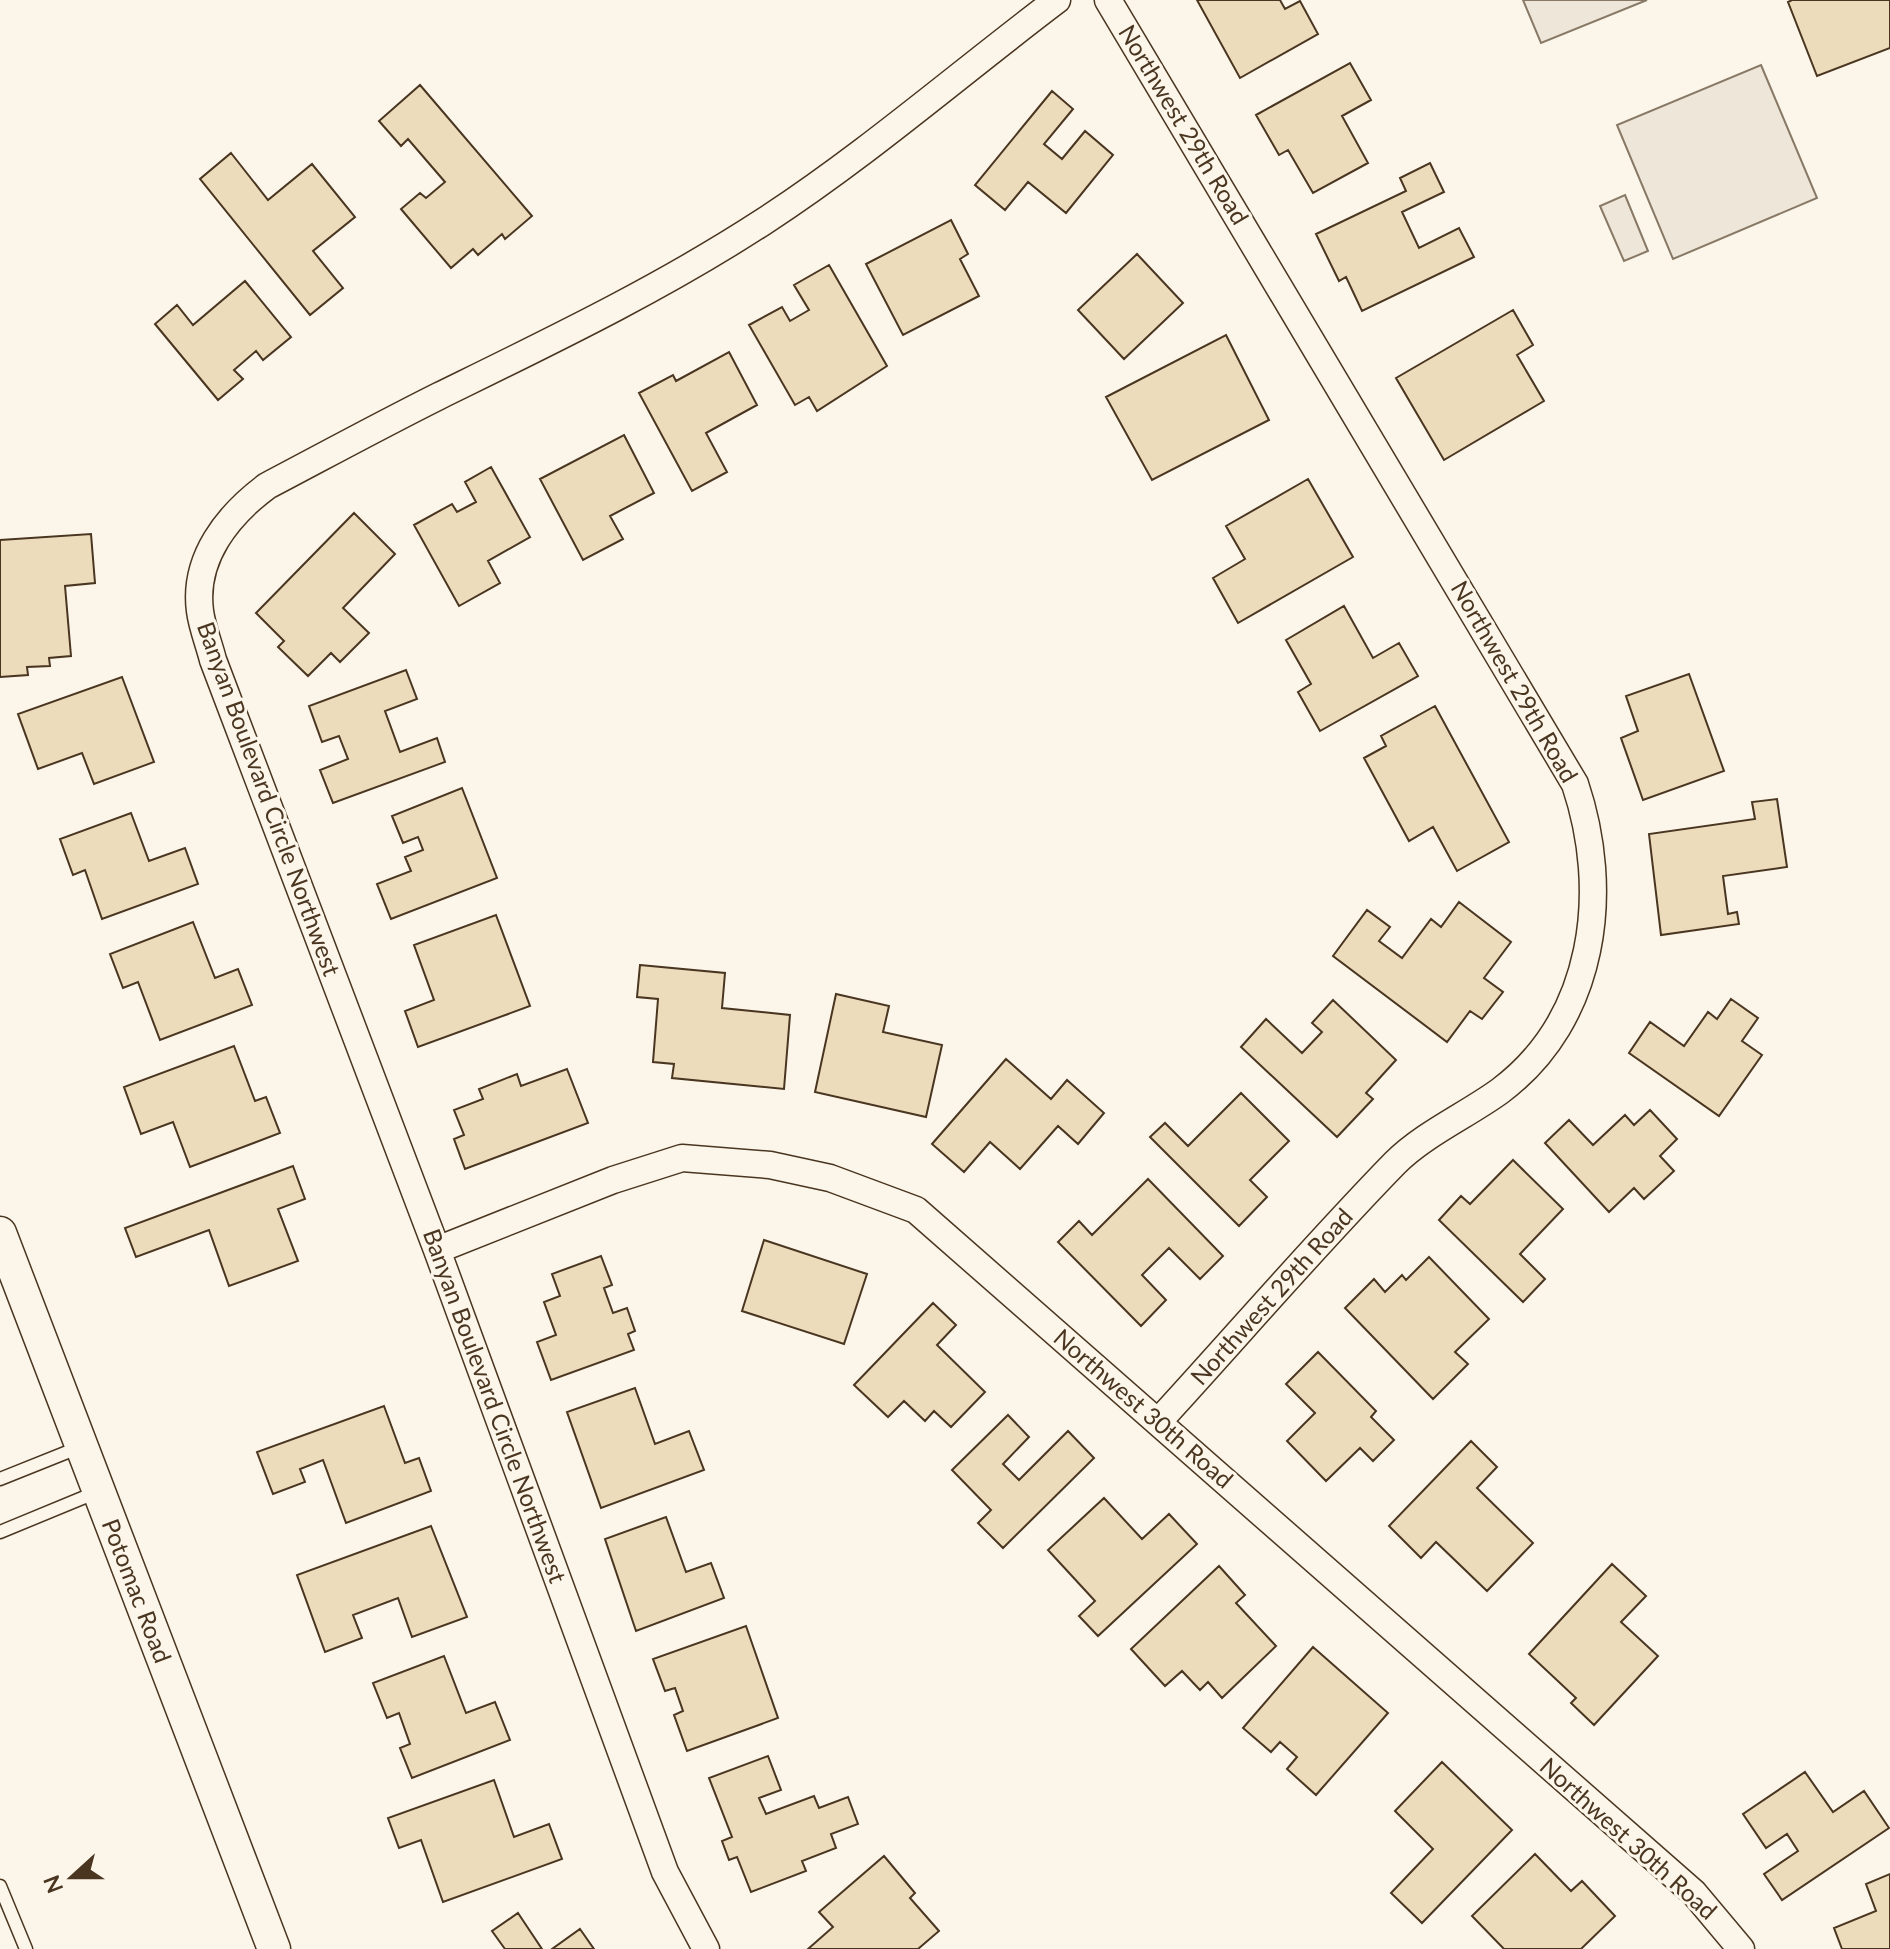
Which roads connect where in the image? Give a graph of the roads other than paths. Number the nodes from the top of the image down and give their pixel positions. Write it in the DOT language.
graph roads {
  1 [pos="1057,0"];
  2 [pos="1108,0"];
  3 [pos="0,1233"];
  4 [pos="437,1250"];
  5 [pos="1158,1422"];
  6 [pos="80,1447"];
  7 [pos="0,1479"];
  8 [pos="98,1492"];
  9 [pos="0,1532"];
  10 [pos="0,1886"];
  11 [pos="26,1949"];
  12 [pos="274,1949"];
  13 [pos="706,1949"];
  14 [pos="1741,1949"];
  1 -- 4 [label="street, Banyan Boulevard Circle Northwest"];
  2 -- 5 [label="street, Northwest 29th Road"];
  3 -- 6 [label="street, Potomac Road"];
  4 -- 5 [label="street, Northwest 30th Road"];
  4 -- 13 [label="street, Banyan Boulevard Circle Northwest"];
  5 -- 14 [label="street, Northwest 30th Road"];
  6 -- 7 [label="lane"];
  6 -- 8 [label="street, Potomac Road"];
  8 -- 9 [label="lane"];
  8 -- 12 [label="street, Potomac Road"];
  10 -- 11 [label="lane"];
}
